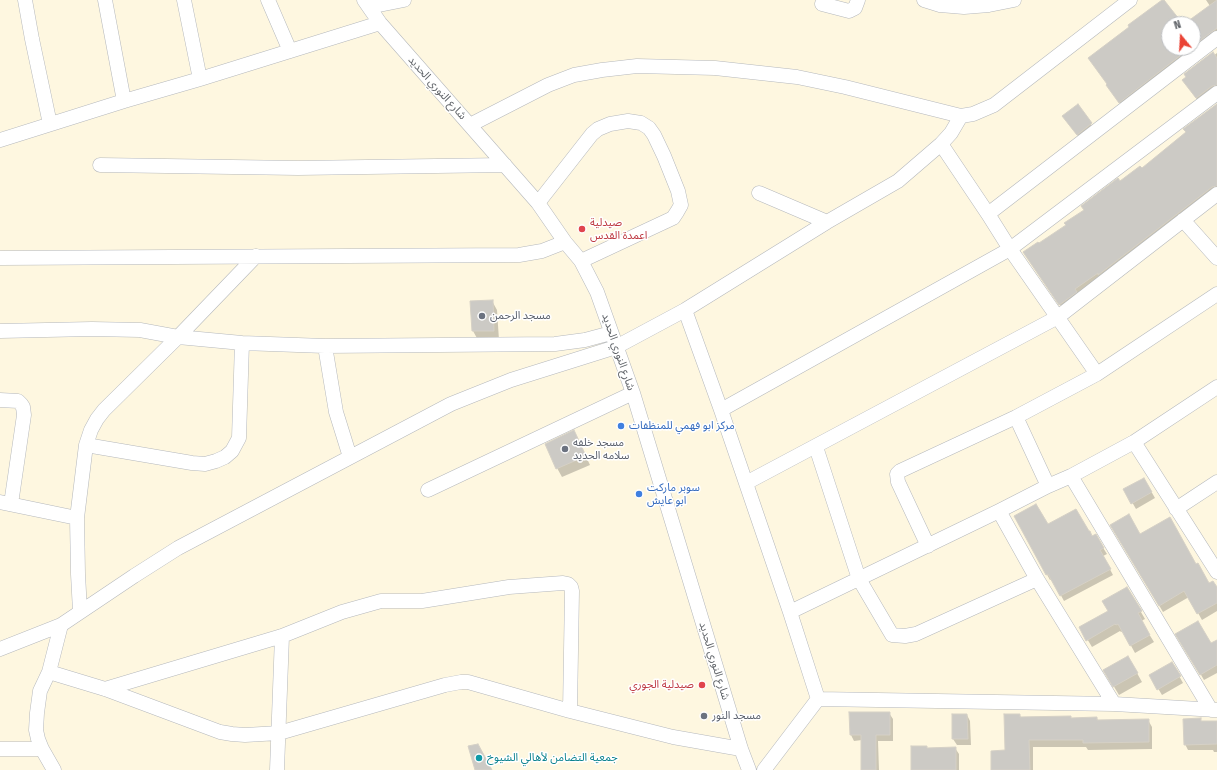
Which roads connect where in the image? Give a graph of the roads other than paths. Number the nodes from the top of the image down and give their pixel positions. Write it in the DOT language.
graph roads {
  1 [pos="25,0"];
  2 [pos="106,0"];
  3 [pos="184,0"];
  4 [pos="268,0"];
  5 [pos="404,0"];
  6 [pos="858,0"];
  7 [pos="924,0"];
  8 [pos="1014,0"];
  9 [pos="1130,0"];
  10 [pos="366,3"];
  11 [pos="822,4"];
  12 [pos="380,23"];
  13 [pos="1217,38"];
  14 [pos="290,51"];
  15 [pos="200,80"];
  16 [pos="1217,93"];
  17 [pos="124,101"];
  18 [pos="961,116"];
  19 [pos="50,124"];
  20 [pos="470,125"];
  21 [pos="0,140"];
  22 [pos="941,144"];
  23 [pos="100,165"];
  24 [pos="505,165"];
  25 [pos="759,193"];
  26 [pos="1217,194"];
  27 [pos="538,204"];
  28 [pos="988,214"];
  29 [pos="1183,220"];
  30 [pos="827,222"];
  31 [pos="564,242"];
  32 [pos="1010,249"];
  33 [pos="256,256"];
  34 [pos="0,258"];
  35 [pos="1217,258"];
  36 [pos="581,261"];
  37 [pos="1217,294"];
  38 [pos="685,310"];
  39 [pos="1058,317"];
  40 [pos="0,331"];
  41 [pos="611,333"];
  42 [pos="178,337"];
  43 [pos="242,343"];
  44 [pos="325,346"];
  45 [pos="616,347"];
  46 [pos="1098,374"];
  47 [pos="1217,387"];
  48 [pos="633,393"];
  49 [pos="0,400"];
  50 [pos="721,410"];
  51 [pos="1016,417"];
  52 [pos="1134,442"];
  53 [pos="86,445"];
  54 [pos="816,447"];
  55 [pos="350,457"];
  56 [pos="1070,476"];
  57 [pos="1217,482"];
  58 [pos="746,484"];
  59 [pos="1048,486"];
  60 [pos="428,490"];
  61 [pos="6,503"];
  62 [pos="1176,509"];
  63 [pos="1000,511"];
  64 [pos="76,518"];
  65 [pos="928,546"];
  66 [pos="1217,572"];
  67 [pos="859,579"];
  68 [pos="1037,579"];
  69 [pos="80,611"];
  70 [pos="790,612"];
  71 [pos="61,625"];
  72 [pos="282,636"];
  73 [pos="0,649"];
  74 [pos="49,672"];
  75 [pos="106,689"];
  76 [pos="818,699"];
  77 [pos="1114,704"];
  78 [pos="1214,710"];
  79 [pos="570,711"];
  80 [pos="279,733"];
  81 [pos="0,749"];
  82 [pos="42,749"];
  83 [pos="741,749"];
  84 [pos="54,770"];
  85 [pos="276,770"];
  86 [pos="749,770"];
  87 [pos="764,770"];
  1 -- 19 [label="street"];
  2 -- 17 [label="street"];
  3 -- 15 [label="street"];
  4 -- 14 [label="street"];
  5 -- 10 [label="street"];
  6 -- 11 [label="street"];
  7 -- 8 [label="street"];
  9 -- 18 [label="street"];
  10 -- 12 [label="street, شارع النوري الحديد"];
  12 -- 14 [label="street"];
  12 -- 20 [label="street, شارع النوري الحديد"];
  13 -- 28 [label="street"];
  14 -- 15 [label="street"];
  15 -- 17 [label="street"];
  16 -- 32 [label="street"];
  17 -- 19 [label="street"];
  18 -- 20 [label="street"];
  18 -- 22 [label="street"];
  19 -- 21 [label="street"];
  20 -- 24 [label="street, شارع النوري الحديد"];
  22 -- 28 [label="street"];
  22 -- 30 [label="street"];
  23 -- 24 [label="street"];
  24 -- 27 [label="street, شارع النوري الحديد"];
  25 -- 30 [label="street"];
  26 -- 29 [label="street"];
  27 -- 31 [label="street, شارع النوري الحديد"];
  27 -- 36 [label="street"];
  28 -- 32 [label="street"];
  29 -- 35 [label="street"];
  29 -- 39 [label="street"];
  30 -- 38 [label="street"];
  31 -- 33 [label="street"];
  31 -- 36 [label="street, شارع النوري الحديد"];
  32 -- 39 [label="street"];
  32 -- 50 [label="street"];
  33 -- 34 [label="street"];
  33 -- 42 [label="street"];
  36 -- 41 [label="street, شارع النوري الحديد"];
  37 -- 46 [label="street"];
  38 -- 45 [label="street"];
  38 -- 50 [label="street"];
  39 -- 46 [label="street"];
  39 -- 54 [label="street"];
  40 -- 42 [label="street"];
  41 -- 44 [label="street"];
  41 -- 45 [label="street, شارع النوري الحديد"];
  42 -- 43 [label="street"];
  42 -- 53 [label="street"];
  43 -- 44 [label="street"];
  43 -- 53 [label="street"];
  44 -- 55 [label="street"];
  45 -- 48 [label="street, شارع النوري الحديد"];
  45 -- 55 [label="street"];
  46 -- 51 [label="street"];
  47 -- 52 [label="street"];
  48 -- 60 [label="street"];
  48 -- 83 [label="street, شارع النوري الحديد"];
  49 -- 61 [label="street"];
  50 -- 58 [label="street"];
  51 -- 59 [label="street"];
  51 -- 65 [label="street"];
  52 -- 56 [label="street"];
  52 -- 62 [label="street"];
  53 -- 64 [label="street"];
  54 -- 58 [label="street"];
  54 -- 67 [label="street"];
  55 -- 69 [label="street"];
  56 -- 59 [label="street"];
  56 -- 78 [label="street"];
  57 -- 62 [label="street"];
  58 -- 70 [label="street"];
  59 -- 63 [label="street"];
  61 -- 64 [label="street"];
  62 -- 66 [label="street"];
  63 -- 65 [label="street"];
  63 -- 68 [label="street"];
  64 -- 69 [label="street"];
  65 -- 67 [label="street"];
  67 -- 68 [label="street"];
  67 -- 70 [label="street"];
  68 -- 77 [label="street"];
  69 -- 71 [label="street"];
  70 -- 76 [label="street"];
  71 -- 73 [label="street"];
  71 -- 74 [label="street"];
  72 -- 75 [label="street"];
  72 -- 79 [label="street"];
  72 -- 80 [label="street"];
  74 -- 75 [label="street"];
  74 -- 82 [label="street"];
  75 -- 80 [label="street"];
  76 -- 77 [label="street"];
  76 -- 87 [label="street"];
  77 -- 78 [label="street"];
  79 -- 80 [label="street"];
  79 -- 83 [label="street"];
  80 -- 85 [label="street"];
  81 -- 82 [label="street"];
  82 -- 84 [label="street"];
  83 -- 86 [label="street, شارع النوري الحديد"];
}
